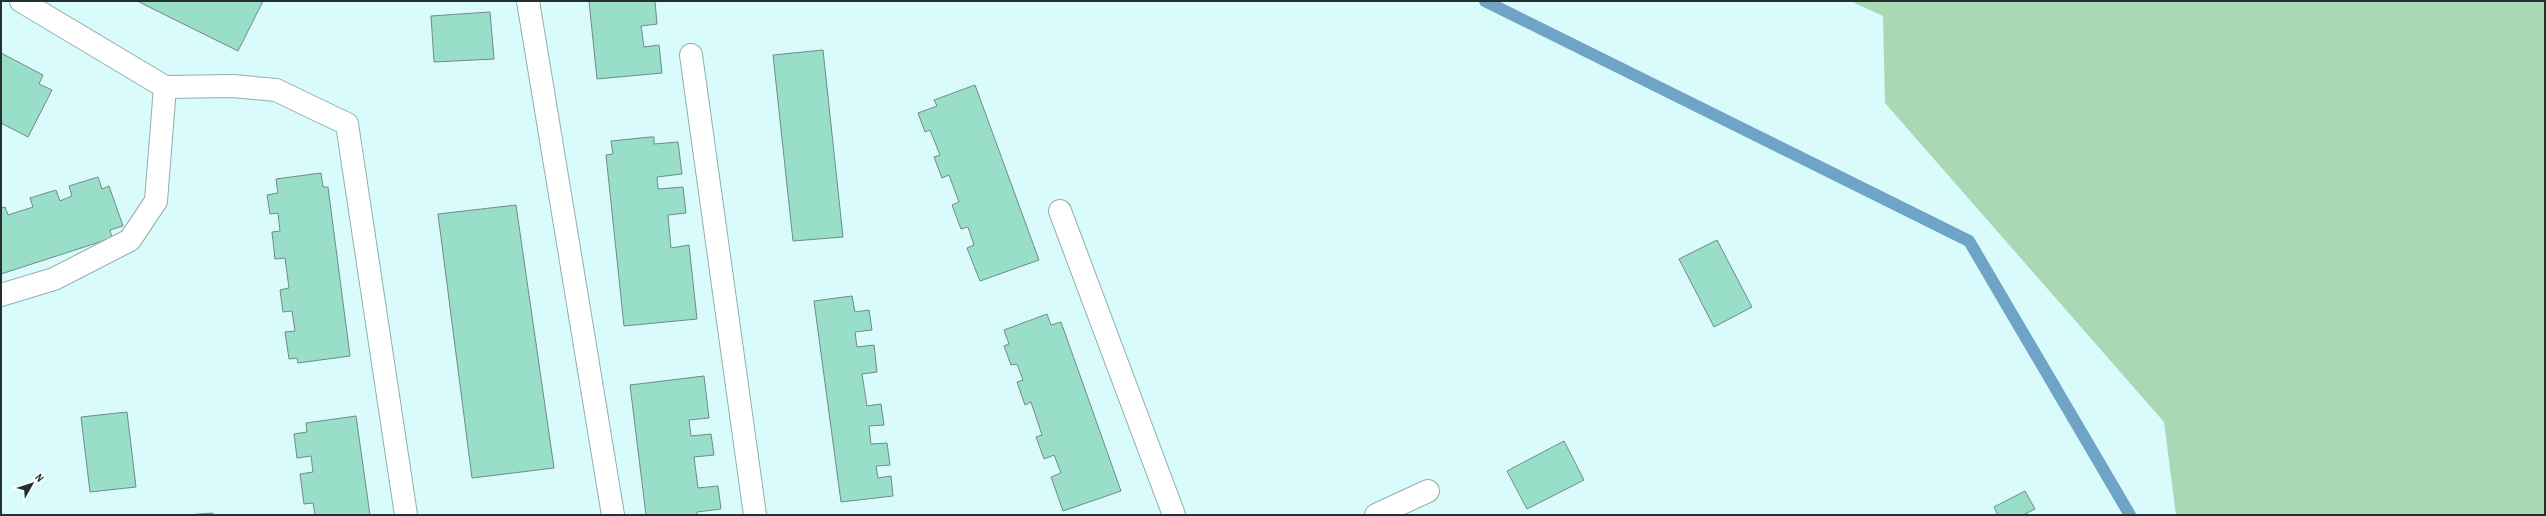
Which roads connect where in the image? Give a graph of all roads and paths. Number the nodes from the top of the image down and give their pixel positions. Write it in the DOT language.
graph roads {
  1 [pos="21,1"];
  2 [pos="528,1"];
  3 [pos="691,55"];
  4 [pos="165,87"];
  5 [pos="1060,211"];
  6 [pos="1,295"];
  7 [pos="1428,491"];
  8 [pos="406,515"];
  9 [pos="613,515"];
  10 [pos="755,515"];
  11 [pos="1174,515"];
  12 [pos="1376,515"];
  1 -- 4 [label="street"];
  2 -- 9 [label="street"];
  3 -- 10 [label="street"];
  4 -- 6 [label="street"];
  4 -- 8 [label="street"];
  5 -- 11 [label="street"];
  7 -- 12 [label="street"];
}
